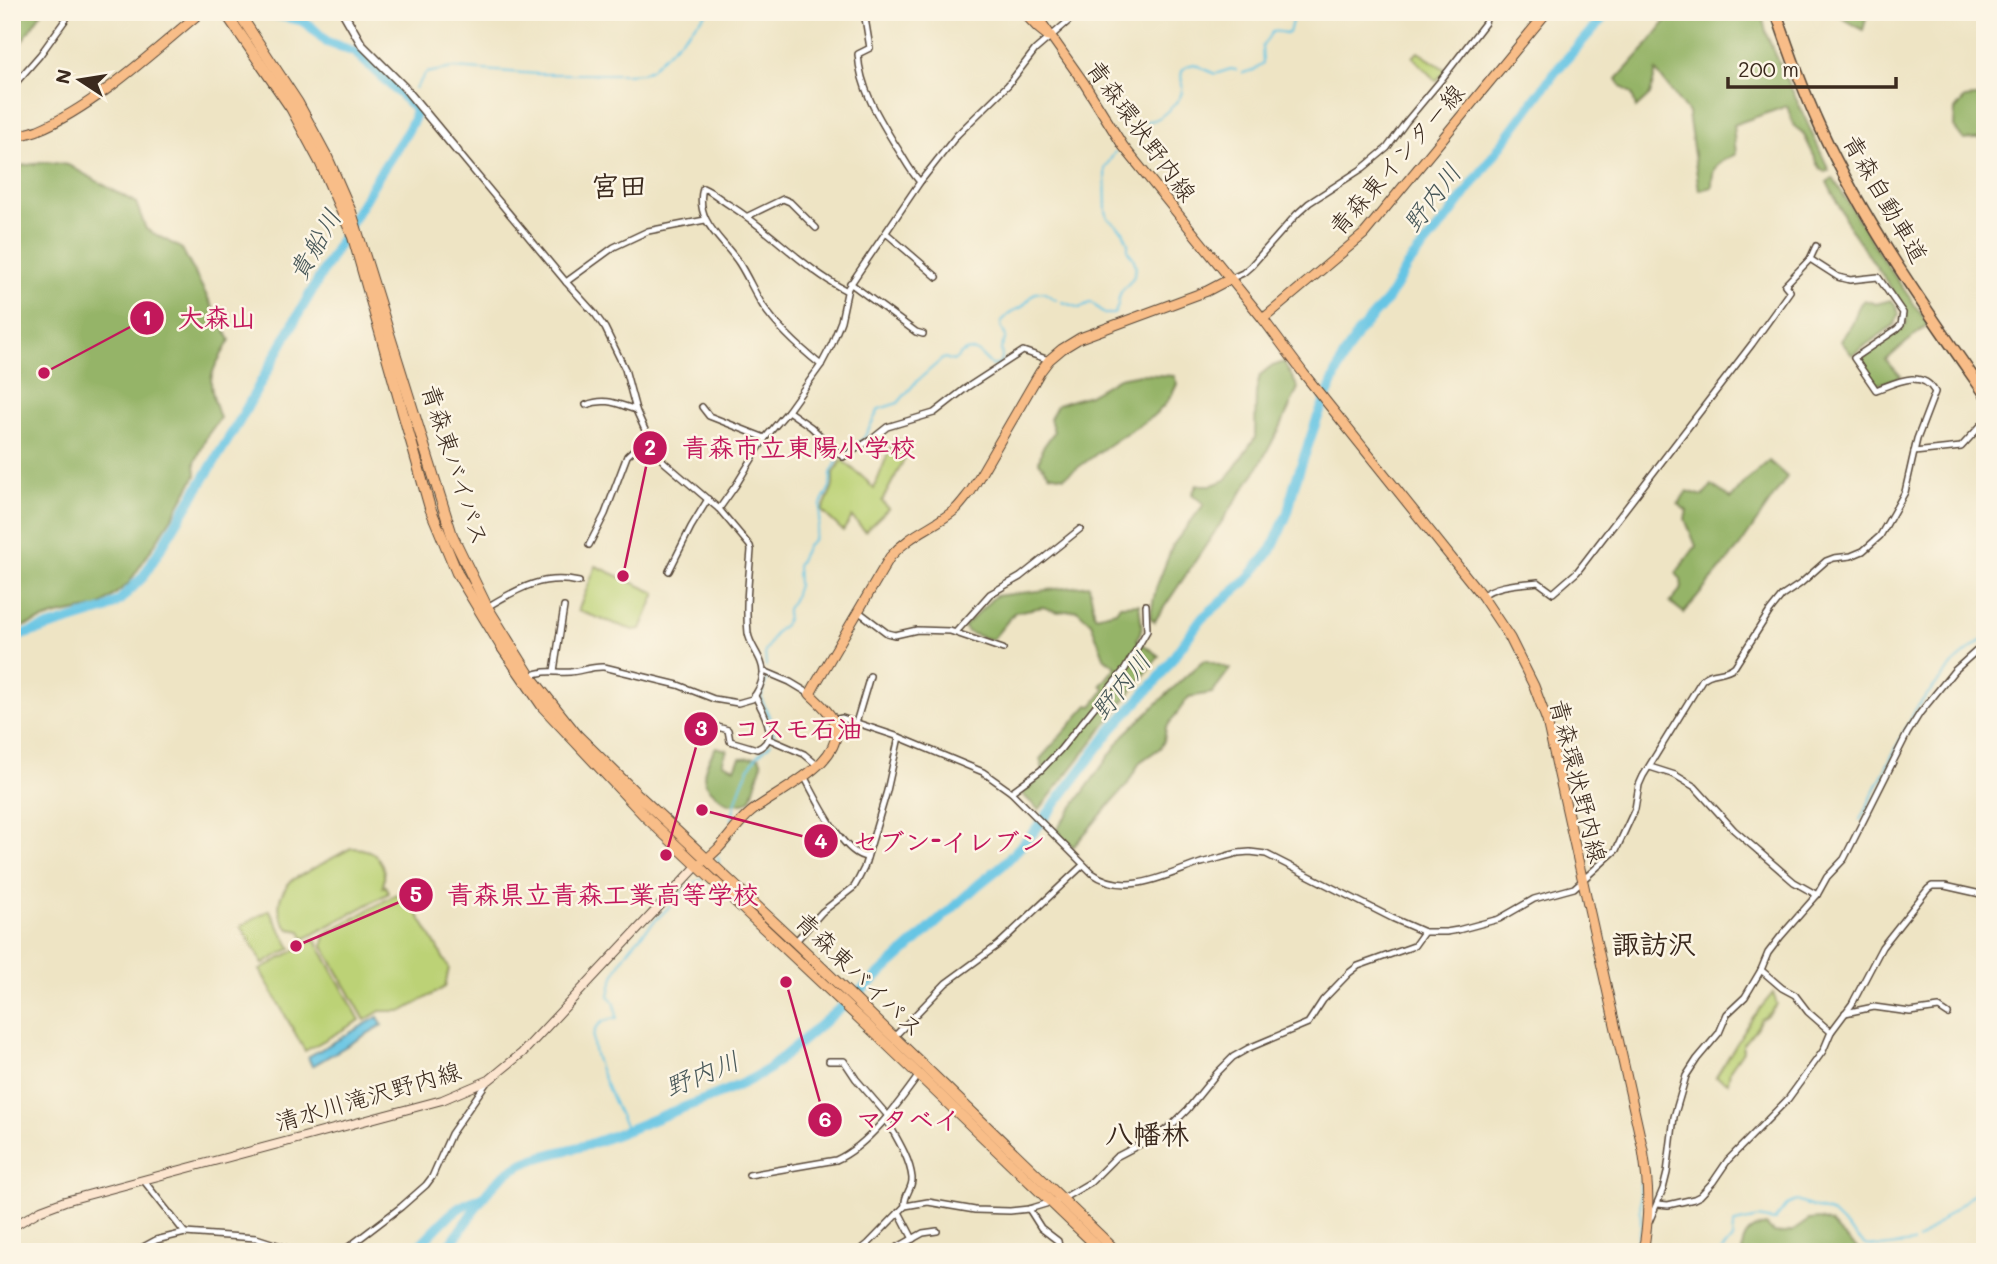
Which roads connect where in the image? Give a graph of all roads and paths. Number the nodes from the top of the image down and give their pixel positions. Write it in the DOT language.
graph roads {
  1 [pos="71,12"];
  2 [pos="201,12"];
  3 [pos="225,12"];
  4 [pos="238,12"];
  5 [pos="343,12"];
  6 [pos="864,12"];
  7 [pos="1023,12"];
  8 [pos="1034,12"];
  9 [pos="1079,12"];
  10 [pos="1488,12"];
  11 [pos="1547,12"];
  12 [pos="1776,12"];
  13 [pos="1049,37"];
  14 [pos="12,87"];
  15 [pos="12,138"];
  16 [pos="458,152"];
  17 [pos="920,183"];
  18 [pos="748,216"];
  19 [pos="349,217"];
  20 [pos="705,220"];
  21 [pos="816,228"];
  22 [pos="355,233"];
  23 [pos="886,233"];
  24 [pos="1816,246"];
  25 [pos="1810,259"];
  26 [pos="937,277"];
  27 [pos="1230,279"];
  28 [pos="566,282"];
  29 [pos="850,283"];
  30 [pos="847,291"];
  31 [pos="1263,319"];
  32 [pos="923,334"];
  33 [pos="1049,360"];
  34 [pos="821,365"];
  35 [pos="1985,394"];
  36 [pos="586,405"];
  37 [pos="702,407"];
  38 [pos="636,410"];
  39 [pos="788,411"];
  40 [pos="1985,421"];
  41 [pos="647,437"];
  42 [pos="765,438"];
  43 [pos="1914,452"];
  44 [pos="708,499"];
  45 [pos="719,509"];
  46 [pos="1080,528"];
  47 [pos="589,545"];
  48 [pos="670,571"];
  49 [pos="579,582"];
  50 [pos="1482,596"];
  51 [pos="1146,604"];
  52 [pos="486,607"];
  53 [pos="564,607"];
  54 [pos="858,611"];
  55 [pos="956,632"];
  56 [pos="1985,643"];
  57 [pos="1003,649"];
  58 [pos="554,671"];
  59 [pos="764,671"];
  60 [pos="530,676"];
  61 [pos="870,676"];
  62 [pos="810,694"];
  63 [pos="755,696"];
  64 [pos="834,720"];
  65 [pos="856,723"];
  66 [pos="713,735"];
  67 [pos="899,737"];
  68 [pos="769,739"];
  69 [pos="817,765"];
  70 [pos="1650,767"];
  71 [pos="804,776"];
  72 [pos="1011,792"];
  73 [pos="867,857"];
  74 [pos="703,862"];
  75 [pos="1083,865"];
  76 [pos="1583,880"];
  77 [pos="1817,895"];
  78 [pos="1985,895"];
  79 [pos="1424,932"];
  80 [pos="795,942"];
  81 [pos="1761,970"];
  82 [pos="1845,1013"];
  83 [pos="1948,1014"];
  84 [pos="878,1029"];
  85 [pos="1831,1032"];
  86 [pos="894,1037"];
  87 [pos="830,1060"];
  88 [pos="919,1075"];
  89 [pos="489,1080"];
  90 [pos="887,1118"];
  91 [pos="749,1175"];
  92 [pos="144,1181"];
  93 [pos="1062,1199"];
  94 [pos="1051,1202"];
  95 [pos="1658,1204"];
  96 [pos="905,1206"];
  97 [pos="1029,1209"];
  98 [pos="899,1212"];
  99 [pos="1648,1222"];
  100 [pos="12,1227"];
  101 [pos="937,1231"];
  102 [pos="185,1233"];
  103 [pos="914,1238"];
  104 [pos="1092,1242"];
  105 [pos="868,1244"];
  106 [pos="134,1252"];
  107 [pos="299,1252"];
  108 [pos="342,1252"];
  109 [pos="858,1252"];
  110 [pos="874,1252"];
  111 [pos="889,1252"];
  112 [pos="1060,1252"];
  113 [pos="1073,1252"];
  114 [pos="1103,1252"];
  115 [pos="1117,1252"];
  116 [pos="1643,1252"];
  1 -- 14 [label="street"];
  2 -- 15 [label="main road"];
  3 -- 19 [label="highway, 青森東バイパス"];
  4 -- 19 [label="highway, 青森東バイパス"];
  5 -- 16 [label="street"];
  6 -- 17 [label="street"];
  7 -- 13 [label="main road, 青森環状野内線"];
  8 -- 13 [label="main road, 青森環状野内線"];
  9 -- 13 [label="street"];
  10 -- 27 [label="street"];
  11 -- 31 [label="main road, 青森東インター線"];
  12 -- 35 [label="highway, 青森自動車道"];
  13 -- 17 [label="street"];
  13 -- 27 [label="main road, 青森環状野内線"];
  16 -- 28 [label="street"];
  17 -- 23 [label="street"];
  18 -- 20 [label="street"];
  18 -- 21 [label="street"];
  18 -- 30 [label="street"];
  19 -- 22 [label="highway, 青森東バイパス"];
  20 -- 28 [label="street"];
  20 -- 34 [label="street"];
  22 -- 52 [label="highway, 青森東バイパス"];
  22 -- 74 [label="highway, 青森東バイパス"];
  23 -- 26 [label="street"];
  23 -- 29 [label="street"];
  24 -- 25 [label="street"];
  25 -- 43 [label="street"];
  25 -- 50 [label="street"];
  27 -- 31 [label="main road, 青森環状野内線"];
  27 -- 33 [label="main road"];
  28 -- 38 [label="street"];
  29 -- 30 [label="street"];
  29 -- 32 [label="street"];
  30 -- 34 [label="street"];
  31 -- 50 [label="main road, 青森環状野内線"];
  33 -- 39 [label="street"];
  33 -- 54 [label="main road"];
  34 -- 39 [label="street"];
  36 -- 38 [label="street"];
  37 -- 42 [label="street"];
  38 -- 41 [label="street"];
  39 -- 42 [label="street"];
  40 -- 43 [label="street"];
  41 -- 44 [label="street"];
  41 -- 47 [label="street"];
  42 -- 45 [label="street"];
  43 -- 70 [label="street"];
  44 -- 45 [label="street"];
  44 -- 48 [label="street"];
  45 -- 59 [label="street"];
  46 -- 55 [label="street"];
  49 -- 52 [label="street"];
  50 -- 76 [label="main road, 青森環状野内線"];
  51 -- 72 [label="street"];
  52 -- 60 [label="highway, 青森東バイパス"];
  53 -- 58 [label="street"];
  54 -- 55 [label="street"];
  54 -- 62 [label="main road"];
  55 -- 57 [label="street"];
  56 -- 77 [label="street"];
  58 -- 60 [label="street"];
  58 -- 63 [label="street"];
  59 -- 62 [label="street"];
  59 -- 63 [label="street"];
  60 -- 74 [label="highway, 青森東バイパス"];
  61 -- 65 [label="street"];
  62 -- 64 [label="main road"];
  63 -- 68 [label="street"];
  64 -- 65 [label="street"];
  64 -- 69 [label="main road"];
  65 -- 67 [label="street"];
  66 -- 68 [label="street"];
  67 -- 72 [label="street"];
  67 -- 73 [label="street"];
  68 -- 69 [label="street"];
  69 -- 71 [label="main road"];
  70 -- 76 [label="street"];
  70 -- 77 [label="street"];
  71 -- 73 [label="street"];
  71 -- 74 [label="main road"];
  72 -- 75 [label="street"];
  73 -- 80 [label="street"];
  74 -- 80 [label="highway, 青森東バイパス"];
  74 -- 84 [label="highway, 青森東バイパス"];
  74 -- 89 [label="main road, 清水川滝沢野内線"];
  75 -- 79 [label="street"];
  75 -- 86 [label="street"];
  76 -- 79 [label="street"];
  76 -- 99 [label="main road, 青森環状野内線"];
  77 -- 81 [label="street"];
  78 -- 82 [label="street"];
  79 -- 93 [label="street"];
  80 -- 84 [label="highway, 青森東バイパス"];
  81 -- 85 [label="street"];
  81 -- 95 [label="street"];
  82 -- 83 [label="street"];
  82 -- 85 [label="street"];
  84 -- 86 [label="highway, 青森東バイパス"];
  84 -- 88 [label="highway, 青森東バイパス"];
  85 -- 95 [label="street"];
  86 -- 93 [label="highway, 青森東バイパス"];
  87 -- 90 [label="street"];
  88 -- 90 [label="street"];
  88 -- 94 [label="highway, 青森東バイパス"];
  89 -- 92 [label="main road, 清水川滝沢野内線"];
  89 -- 108 [label="street"];
  90 -- 91 [label="street"];
  90 -- 96 [label="street"];
  92 -- 100 [label="main road, 清水川滝沢野内線"];
  92 -- 102 [label="street"];
  93 -- 94 [label="street"];
  93 -- 115 [label="highway, 青森東バイパス"];
  94 -- 97 [label="street"];
  94 -- 104 [label="highway, 青森東バイパス"];
  95 -- 99 [label="street"];
  96 -- 97 [label="street"];
  96 -- 98 [label="street"];
  97 -- 112 [label="street"];
  98 -- 103 [label="street"];
  98 -- 105 [label="street"];
  99 -- 116 [label="main road, 青森環状野内線"];
  101 -- 103 [label="street"];
  102 -- 106 [label="street"];
  102 -- 107 [label="street"];
  103 -- 111 [label="street"];
  104 -- 113 [label="street"];
  104 -- 114 [label="highway, 青森東バイパス"];
  105 -- 109 [label="street"];
  105 -- 110 [label="street"];
}
